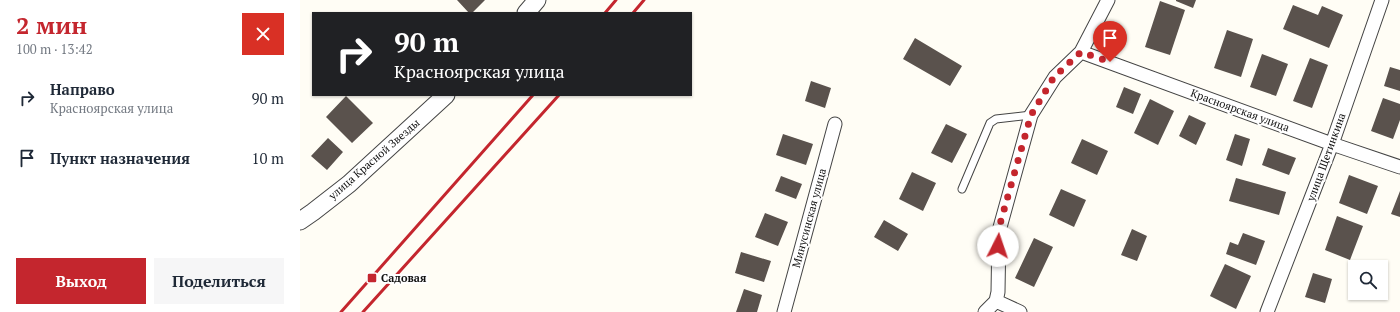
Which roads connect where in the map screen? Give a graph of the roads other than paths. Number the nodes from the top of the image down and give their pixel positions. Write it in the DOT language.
graph roads {
  1 [pos="537,0"];
  2 [pos="1108,0"];
  3 [pos="1382,0"];
  4 [pos="527,12"];
  5 [pos="1081,52"];
  6 [pos="445,96"];
  7 [pos="1031,115"];
  8 [pos="835,124"];
  9 [pos="1332,144"];
  10 [pos="1400,167"];
  11 [pos="962,189"];
  12 [pos="300,221"];
  13 [pos="996,301"];
  14 [pos="784,312"];
  15 [pos="985,312"];
  16 [pos="1020,312"];
  17 [pos="1268,312"];
  1 -- 4 [label="street"];
  2 -- 5 [label="street"];
  3 -- 9 [label="street, улица Щетинкина"];
  5 -- 7 [label="street"];
  5 -- 9 [label="street, Красноярская улица"];
  6 -- 12 [label="street, улица Красной Звезды"];
  7 -- 11 [label="lane"];
  7 -- 13 [label="street"];
  8 -- 14 [label="street, Минусинская улица"];
  9 -- 10 [label="street, Красноярская улица"];
  9 -- 17 [label="street, улица Щетинкина"];
  13 -- 15 [label="street"];
  13 -- 16 [label="street"];
}
